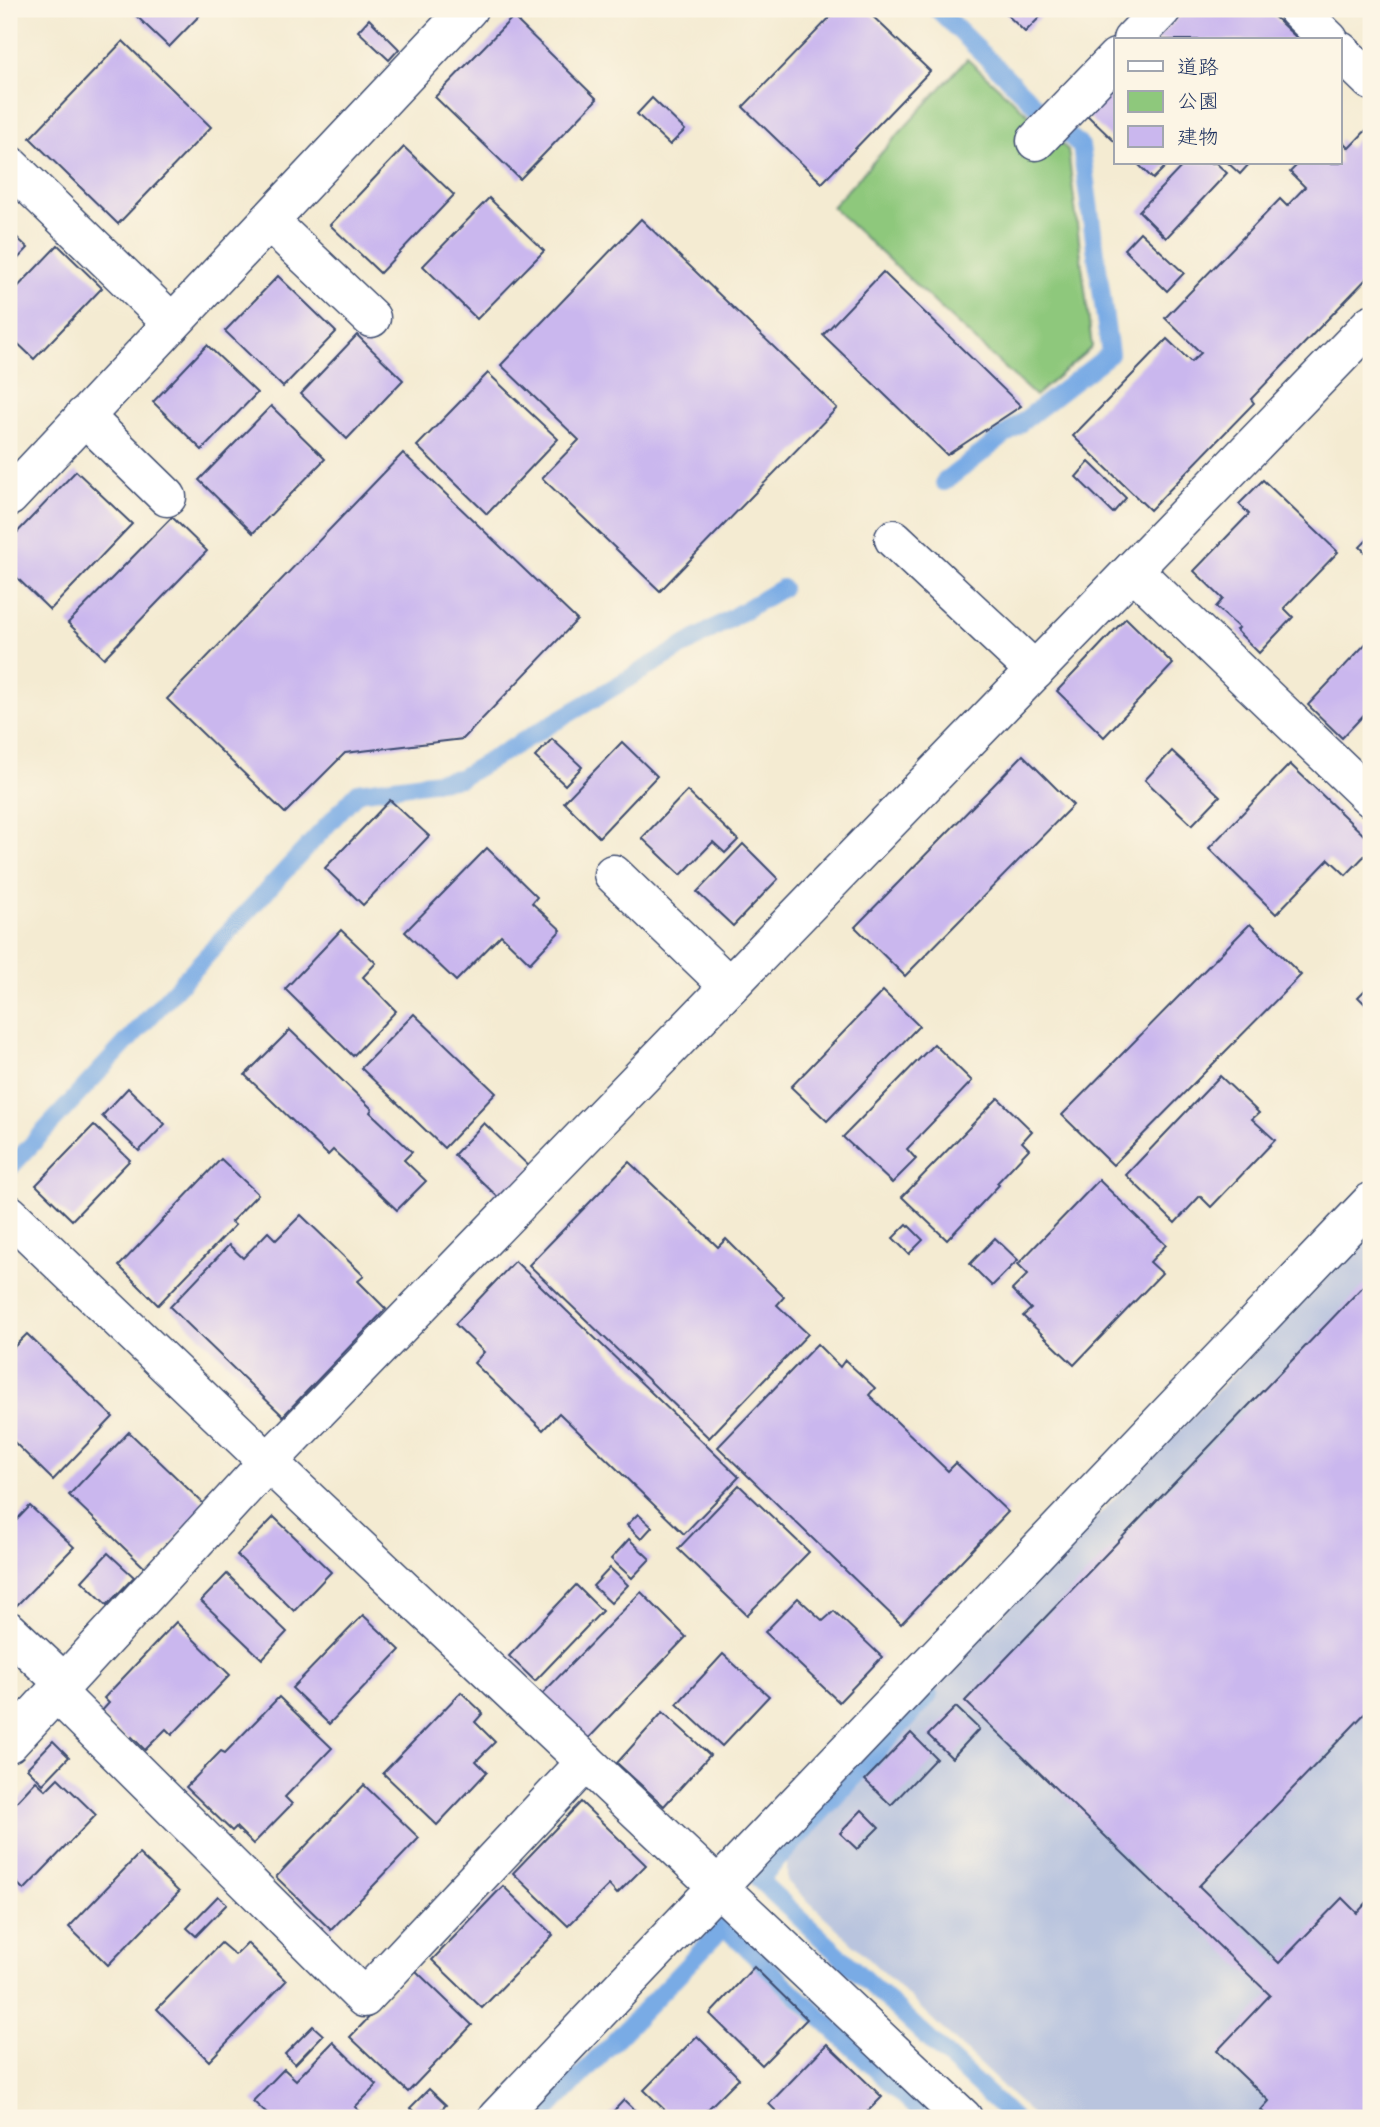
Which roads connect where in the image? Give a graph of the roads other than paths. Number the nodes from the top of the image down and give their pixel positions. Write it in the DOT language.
graph roads {
  1 [pos="468,9"];
  2 [pos="1162,9"];
  3 [pos="1297,9"];
  4 [pos="1134,38"];
  5 [pos="1327,38"];
  6 [pos="1342,53"];
  7 [pos="1114,60"];
  8 [pos="1371,81"];
  9 [pos="1037,141"];
  10 [pos="9,165"];
  11 [pos="269,221"];
  12 [pos="371,318"];
  13 [pos="172,323"];
  14 [pos="1371,324"];
  15 [pos="85,416"];
  16 [pos="9,497"];
  17 [pos="167,497"];
  18 [pos="894,539"];
  19 [pos="1133,570"];
  20 [pos="1035,671"];
  21 [pos="1371,799"];
  22 [pos="613,874"];
  23 [pos="729,986"];
  24 [pos="1371,1202"];
  25 [pos="9,1214"];
  26 [pos="268,1462"];
  27 [pos="9,1630"];
  28 [pos="59,1687"];
  29 [pos="9,1743"];
  30 [pos="586,1762"];
  31 [pos="718,1888"];
  32 [pos="960,2117"];
  33 [pos="497,2118"];
  1 -- 11 [label="street"];
  2 -- 4 [label="street"];
  3 -- 5 [label="street"];
  6 -- 8 [label="street"];
  7 -- 9 [label="street"];
  10 -- 13 [label="street"];
  11 -- 12 [label="street"];
  11 -- 13 [label="street"];
  13 -- 15 [label="street"];
  14 -- 19 [label="street"];
  15 -- 16 [label="street"];
  15 -- 17 [label="street"];
  18 -- 20 [label="street"];
  19 -- 20 [label="street"];
  19 -- 21 [label="street"];
  20 -- 23 [label="street"];
  22 -- 23 [label="street"];
  23 -- 26 [label="street"];
  24 -- 31 [label="street"];
  25 -- 26 [label="street"];
  26 -- 28 [label="street"];
  26 -- 30 [label="street"];
  27 -- 28 [label="street"];
  28 -- 29 [label="street"];
  28 -- 30 [label="street"];
  30 -- 31 [label="street"];
  31 -- 32 [label="street"];
  31 -- 33 [label="street"];
}
